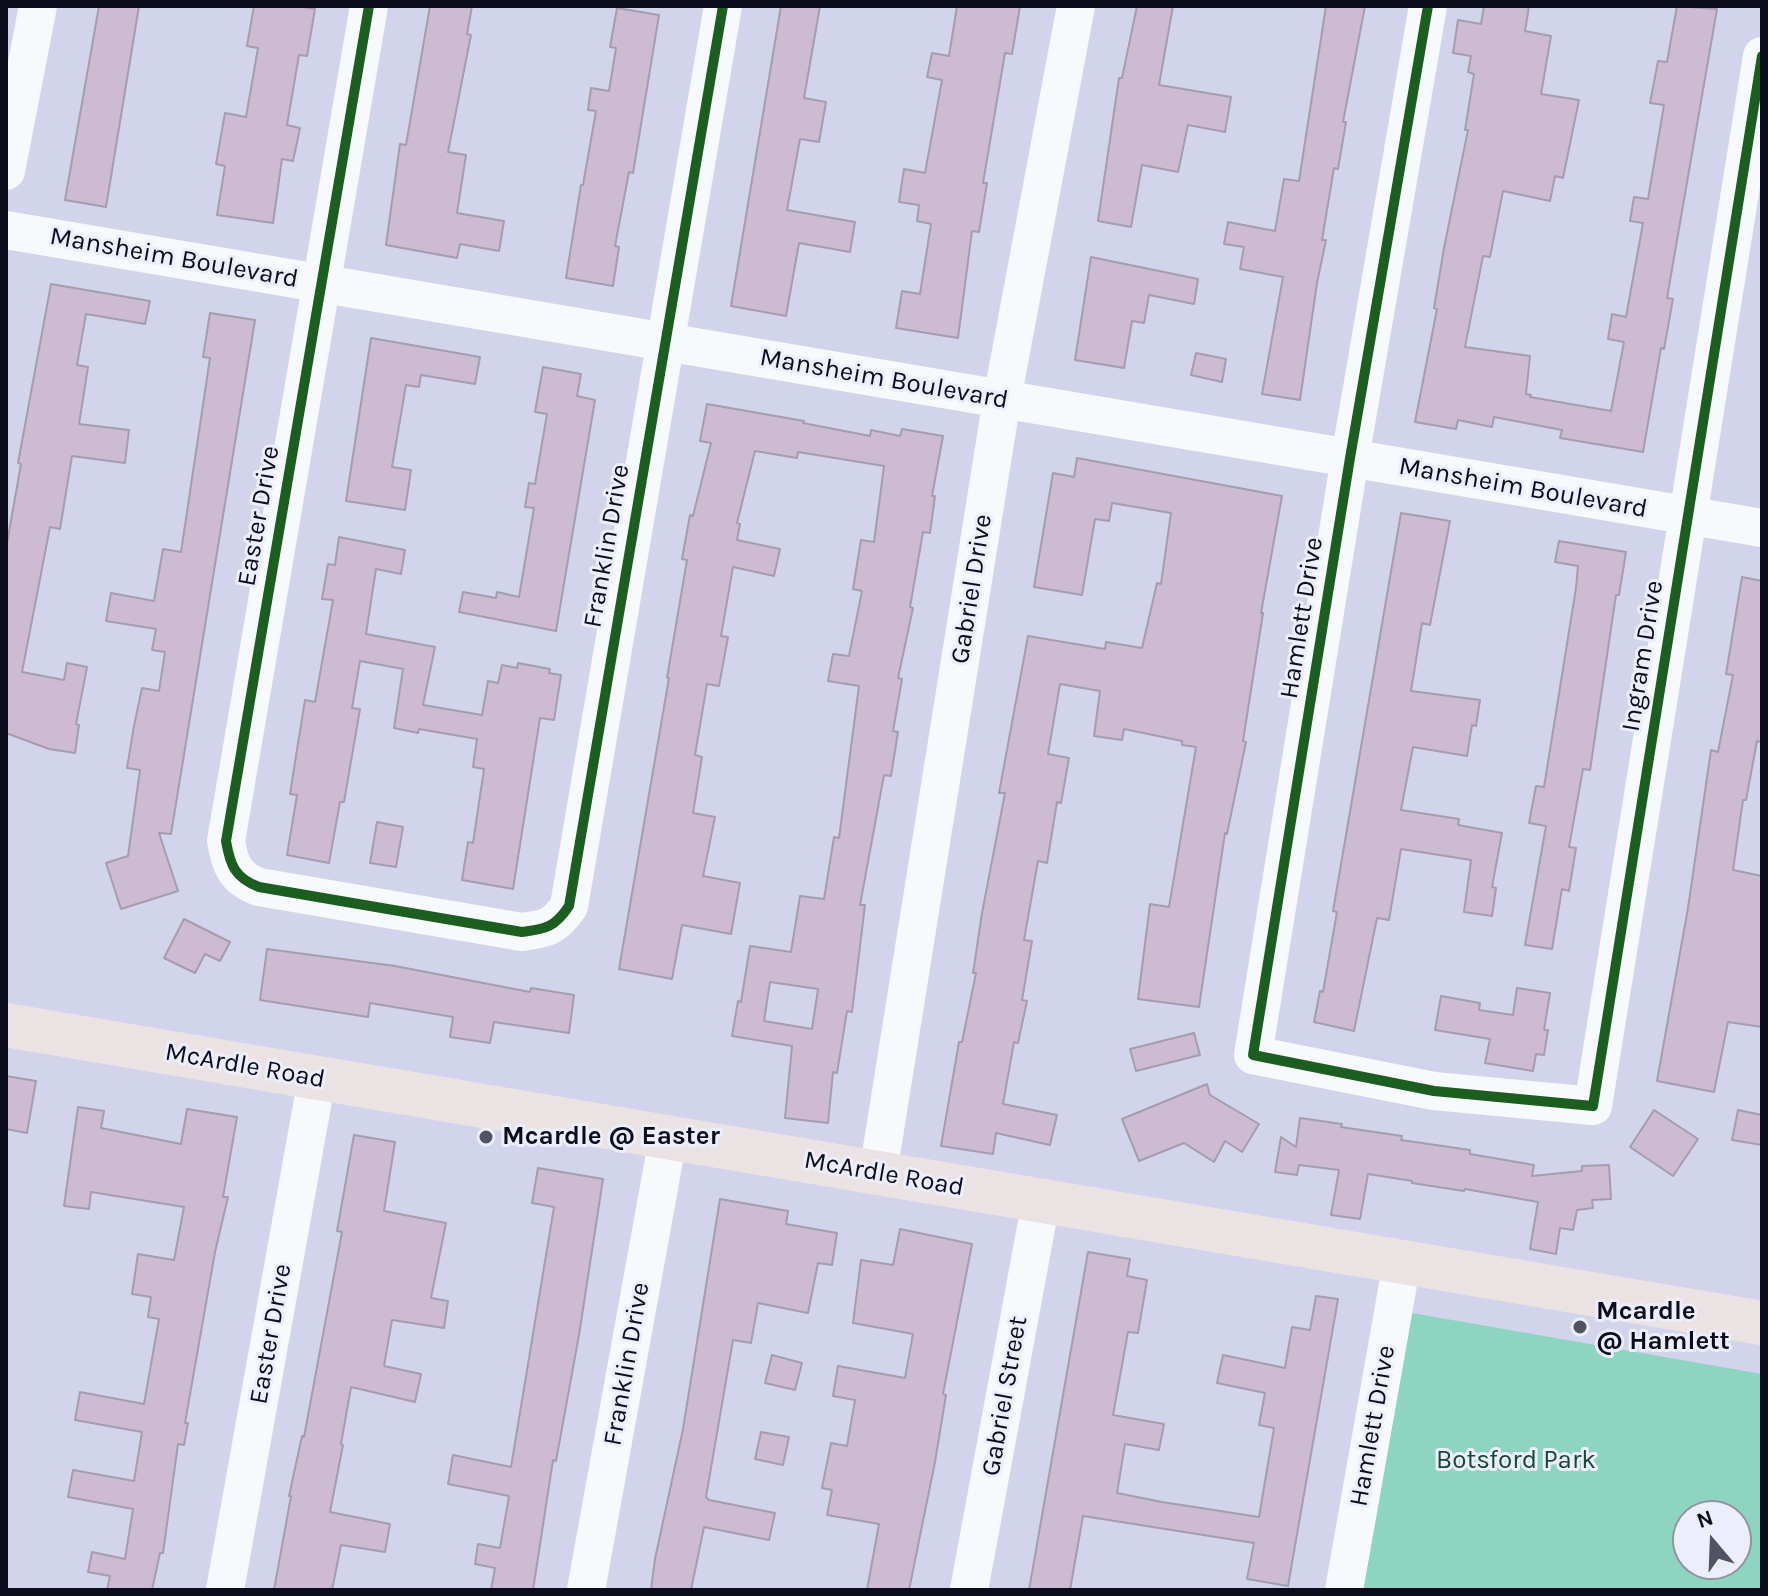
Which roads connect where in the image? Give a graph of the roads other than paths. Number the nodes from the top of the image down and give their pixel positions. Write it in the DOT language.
graph roads {
  1 [pos="38,6"];
  2 [pos="369,6"];
  3 [pos="723,6"];
  4 [pos="1076,6"];
  5 [pos="1428,6"];
  6 [pos="1762,56"];
  7 [pos="6,171"];
  8 [pos="6,230"];
  9 [pos="321,283"];
  10 [pos="664,342"];
  11 [pos="1002,399"];
  12 [pos="1350,458"];
  13 [pos="1688,516"];
  14 [pos="1762,528"];
  15 [pos="390,910"];
  16 [pos="6,1025"];
  17 [pos="317,1078"];
  18 [pos="1434,1091"];
  19 [pos="668,1138"];
  20 [pos="878,1173"];
  21 [pos="1041,1201"];
  22 [pos="1402,1262"];
  23 [pos="1762,1323"];
  24 [pos="225,1590"];
  25 [pos="586,1590"];
  26 [pos="969,1590"];
  27 [pos="1344,1590"];
  1 -- 7 [label="street"];
  2 -- 9 [label="street, Easter Drive"];
  3 -- 10 [label="street, Franklin Drive"];
  4 -- 11 [label="street, Gabriel Drive"];
  5 -- 12 [label="street, Hamlett Drive"];
  6 -- 13 [label="street, Ingram Drive"];
  8 -- 9 [label="street, Mansheim Boulevard"];
  9 -- 10 [label="street, Mansheim Boulevard"];
  9 -- 15 [label="street, Easter Drive"];
  10 -- 11 [label="street, Mansheim Boulevard"];
  10 -- 15 [label="street, Franklin Drive"];
  11 -- 12 [label="street, Mansheim Boulevard"];
  11 -- 20 [label="street, Gabriel Drive"];
  12 -- 13 [label="street, Mansheim Boulevard"];
  12 -- 18 [label="street, Hamlett Drive"];
  13 -- 14 [label="street, Mansheim Boulevard"];
  13 -- 18 [label="street, Ingram Drive"];
  16 -- 17 [label="main road, McArdle Road"];
  17 -- 19 [label="main road, McArdle Road"];
  17 -- 24 [label="street, Easter Drive"];
  19 -- 20 [label="main road, McArdle Road"];
  19 -- 25 [label="street, Franklin Drive"];
  20 -- 21 [label="main road, McArdle Road"];
  21 -- 22 [label="main road, McArdle Road"];
  21 -- 26 [label="street, Gabriel Street"];
  22 -- 23 [label="main road, McArdle Road"];
  22 -- 27 [label="street, Hamlett Drive"];
}
